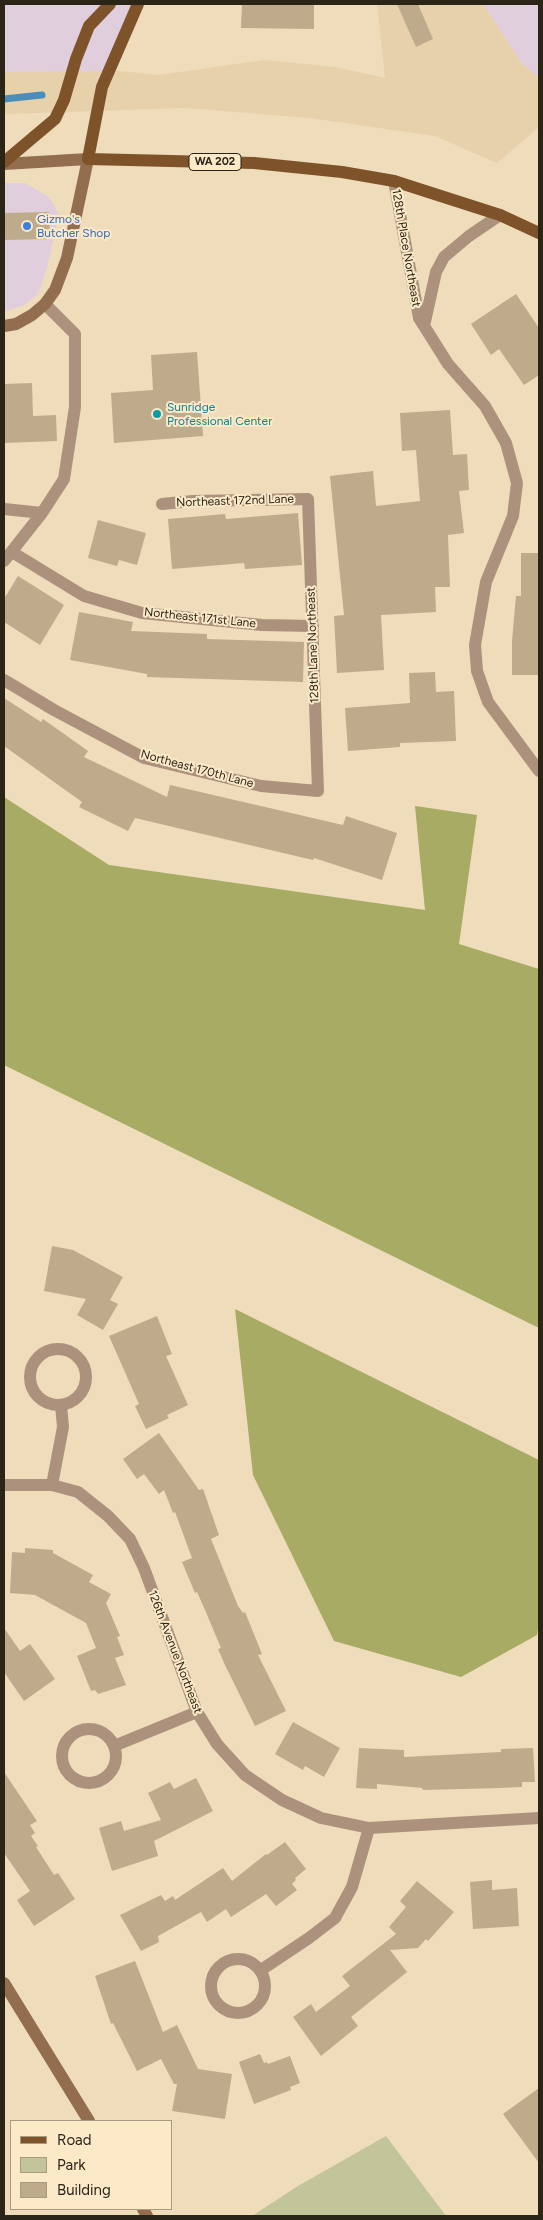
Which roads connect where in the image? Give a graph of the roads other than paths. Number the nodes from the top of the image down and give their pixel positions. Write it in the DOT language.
graph roads {
  1 [pos="110,4"];
  2 [pos="138,4"];
  3 [pos="88,160"];
  4 [pos="4,163"];
  5 [pos="394,181"];
  6 [pos="500,215"];
  7 [pos="539,232"];
  8 [pos="45,304"];
  9 [pos="4,326"];
  10 [pos="424,326"];
  11 [pos="308,499"];
  12 [pos="162,504"];
  13 [pos="4,509"];
  14 [pos="42,513"];
  15 [pos="8,557"];
  16 [pos="313,626"];
  17 [pos="4,680"];
  18 [pos="539,771"];
  19 [pos="318,791"];
  20 [pos="61,1405"];
  21 [pos="4,1485"];
  22 [pos="52,1485"];
  23 [pos="197,1712"];
  24 [pos="114,1746"];
  25 [pos="539,1818"];
  26 [pos="369,1828"];
  27 [pos="261,1970"];
  28 [pos="4,1983"];
  29 [pos="88,2120"];
  1 -- 4 [label="main road"];
  2 -- 3 [label="main road"];
  3 -- 4 [label="street"];
  3 -- 5 [label="main road, WA 202"];
  3 -- 8 [label="street"];
  5 -- 6 [label="main road, WA 202"];
  5 -- 10 [label="street, 128th Place Northeast"];
  6 -- 7 [label="main road, WA 202"];
  6 -- 10 [label="street"];
  8 -- 9 [label="street"];
  8 -- 14 [label="street"];
  10 -- 18 [label="street, 128th Place Northeast"];
  11 -- 12 [label="street, Northeast 172nd Lane"];
  11 -- 16 [label="street, 128th Lane Northeast"];
  13 -- 14 [label="street"];
  14 -- 15 [label="street"];
  15 -- 16 [label="street, Northeast 171st Lane"];
  16 -- 19 [label="street, 128th Lane Northeast"];
  17 -- 19 [label="street, Northeast 170th Lane"];
  20 -- 20 [label="street"];
  20 -- 22 [label="street"];
  21 -- 22 [label="street, 126th Avenue Northeast"];
  22 -- 23 [label="street, 126th Avenue Northeast"];
  23 -- 24 [label="street"];
  23 -- 26 [label="street, 126th Avenue Northeast"];
  24 -- 24 [label="street"];
  25 -- 26 [label="street, 126th Avenue Northeast"];
  26 -- 27 [label="street"];
  27 -- 27 [label="street"];
  28 -- 29 [label="street"];
}
